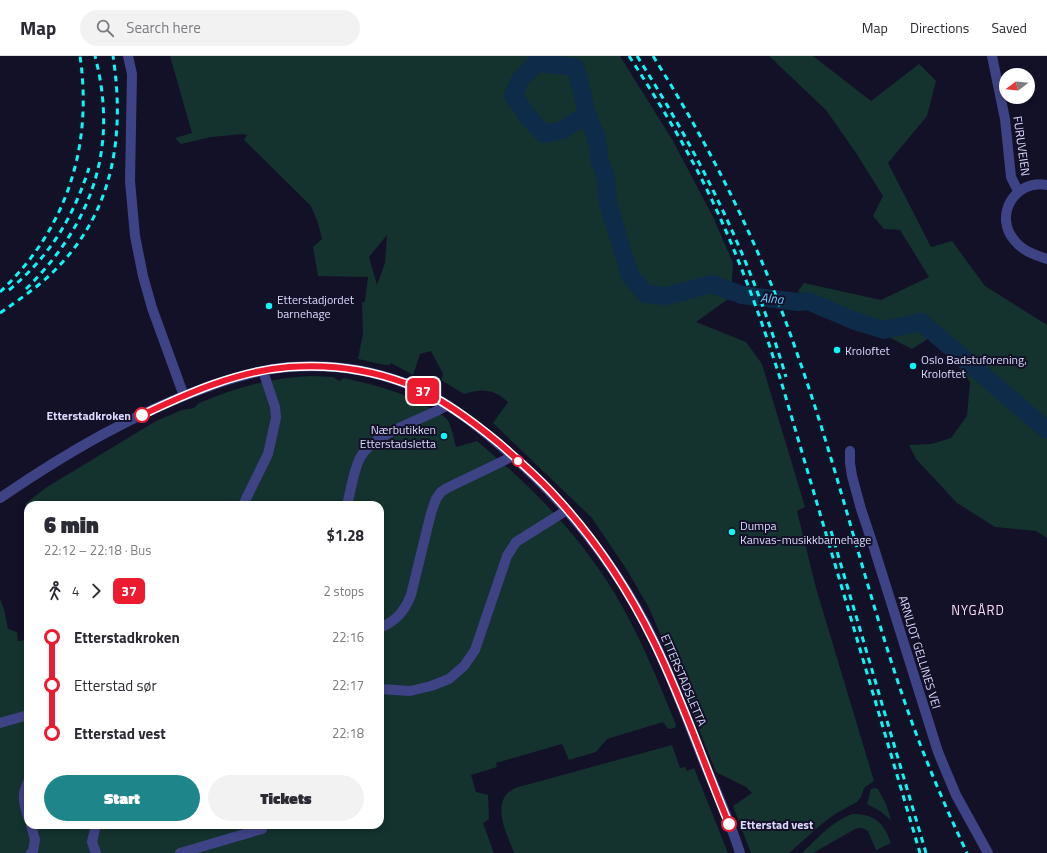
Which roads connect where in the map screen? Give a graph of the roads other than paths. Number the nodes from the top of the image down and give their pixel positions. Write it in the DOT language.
graph roads {
  1 [pos="128,56"];
  2 [pos="992,56"];
  3 [pos="1047,185"];
  4 [pos="1018,191"];
  5 [pos="1047,259"];
  6 [pos="263,371"];
  7 [pos="184,396"];
  8 [pos="448,405"];
  9 [pos="850,451"];
  10 [pos="513,456"];
  11 [pos="0,498"];
  12 [pos="245,501"];
  13 [pos="348,501"];
  14 [pos="567,510"];
  15 [pos="384,626"];
  16 [pos="384,689"];
  17 [pos="24,716"];
  18 [pos="0,723"];
  19 [pos="31,829"];
  20 [pos="95,829"];
  21 [pos="262,829"];
  22 [pos="31,853"];
  23 [pos="96,853"];
  24 [pos="180,853"];
  25 [pos="740,853"];
  26 [pos="988,853"];
  1 -- 7 [label="street"];
  2 -- 4 [label="street, FURUVEIEN"];
  3 -- 4 [label="street"];
  4 -- 5 [label="street"];
  6 -- 7 [label="street, ETTERSTADSLETTA"];
  6 -- 8 [label="street, ETTERSTADSLETTA"];
  6 -- 12 [label="street"];
  7 -- 11 [label="street, ETTERSTADSLETTA"];
  8 -- 10 [label="street, ETTERSTADSLETTA"];
  8 -- 13 [label="street"];
  9 -- 26 [label="street, ARNLJOT GELLINES VEI"];
  10 -- 14 [label="street, ETTERSTADSLETTA"];
  10 -- 15 [label="street"];
  14 -- 16 [label="street"];
  14 -- 25 [label="street, ETTERSTADSLETTA"];
  17 -- 18 [label="street"];
  19 -- 22 [label="street"];
  20 -- 23 [label="street"];
  21 -- 24 [label="street"];
}
